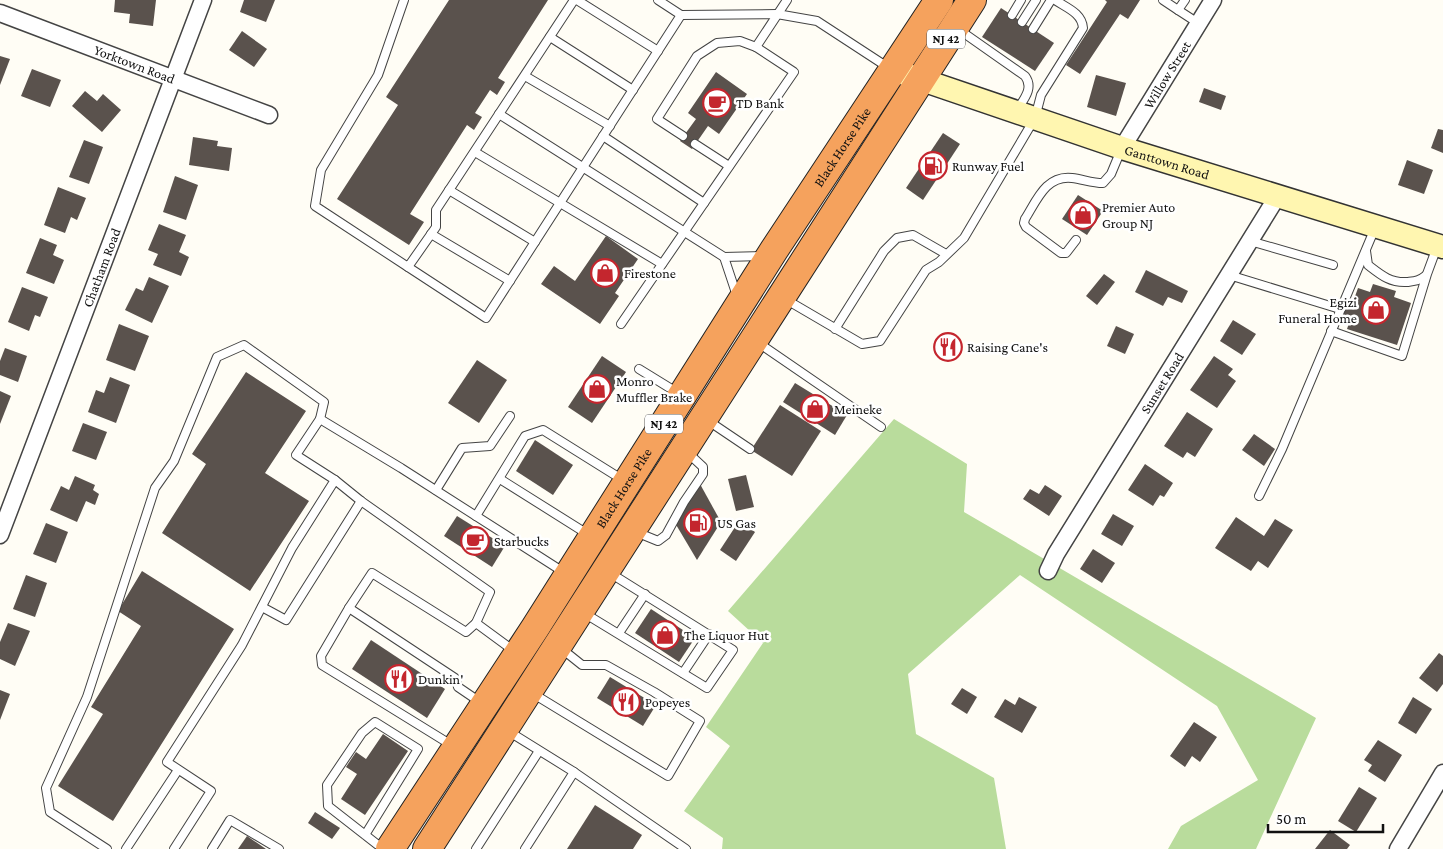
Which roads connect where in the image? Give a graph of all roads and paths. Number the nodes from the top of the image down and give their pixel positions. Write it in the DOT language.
graph roads {
  1 [pos="203,0"];
  2 [pos="404,0"];
  3 [pos="576,0"];
  4 [pos="658,0"];
  5 [pos="787,0"];
  6 [pos="939,0"];
  7 [pos="972,0"];
  8 [pos="1021,0"];
  9 [pos="1036,0"];
  10 [pos="1051,0"];
  11 [pos="1055,0"];
  12 [pos="1163,0"];
  13 [pos="1185,0"];
  14 [pos="1213,0"];
  15 [pos="1178,10"];
  16 [pos="0,13"];
  17 [pos="777,14"];
  18 [pos="681,15"];
  19 [pos="1012,15"];
  20 [pos="1022,22"];
  21 [pos="1198,23"];
  22 [pos="954,27"];
  23 [pos="1033,29"];
  24 [pos="550,37"];
  25 [pos="756,47"];
  26 [pos="658,50"];
  27 [pos="893,70"];
  28 [pos="525,76"];
  29 [pos="172,79"];
  30 [pos="920,79"];
  31 [pos="633,90"];
  32 [pos="499,114"];
  33 [pos="1025,115"];
  34 [pos="268,116"];
  35 [pos="610,126"];
  36 [pos="603,136"];
  37 [pos="683,136"];
  38 [pos="695,144"];
  39 [pos="1122,148"];
  40 [pos="475,152"];
  41 [pos="729,166"];
  42 [pos="583,168"];
  43 [pos="449,190"];
  44 [pos="1277,196"];
  45 [pos="560,203"];
  46 [pos="704,203"];
  47 [pos="1376,227"];
  48 [pos="684,232"];
  49 [pos="431,234"];
  50 [pos="1076,240"];
  51 [pos="1250,241"];
  52 [pos="536,242"];
  53 [pos="1440,246"];
  54 [pos="1366,251"];
  55 [pos="946,254"];
  56 [pos="770,256"];
  57 [pos="724,257"];
  58 [pos="662,264"];
  59 [pos="1333,265"];
  60 [pos="408,267"];
  61 [pos="1426,274"];
  62 [pos="1228,275"];
  63 [pos="510,281"];
  64 [pos="781,297"];
  65 [pos="740,304"];
  66 [pos="1340,309"];
  67 [pos="621,324"];
  68 [pos="836,329"];
  69 [pos="1331,331"];
  70 [pos="754,340"];
  71 [pos="639,369"];
  72 [pos="682,395"];
  73 [pos="510,416"];
  74 [pos="704,418"];
  75 [pos="320,419"];
  76 [pos="880,426"];
  77 [pos="750,449"];
  78 [pos="500,478"];
  79 [pos="335,480"];
  80 [pos="627,482"];
  81 [pos="436,490"];
  82 [pos="1259,496"];
  83 [pos="361,501"];
  84 [pos="476,516"];
  85 [pos="0,535"];
  86 [pos="592,537"];
  87 [pos="606,570"];
  88 [pos="1048,571"];
  89 [pos="568,575"];
  90 [pos="645,594"];
  91 [pos="262,606"];
  92 [pos="349,608"];
  93 [pos="580,611"];
  94 [pos="476,623"];
  95 [pos="619,633"];
  96 [pos="708,634"];
  97 [pos="558,646"];
  98 [pos="518,654"];
  99 [pos="683,673"];
  100 [pos="529,691"];
  101 [pos="485,705"];
  102 [pos="504,728"];
  103 [pos="457,748"];
  104 [pos="539,751"];
  105 [pos="178,770"];
  106 [pos="574,772"];
  107 [pos="1443,773"];
  108 [pos="365,835"];
  109 [pos="430,844"];
  110 [pos="107,849"];
  111 [pos="126,849"];
  112 [pos="174,849"];
  113 [pos="212,849"];
  114 [pos="279,849"];
  115 [pos="383,849"];
  116 [pos="390,849"];
  117 [pos="476,849"];
  118 [pos="525,849"];
  119 [pos="686,849"];
  120 [pos="1398,849"];
  1 -- 29 [label="street, Chatham Road"];
  2 -- 60 [label="lane"];
  3 -- 24 [label="lane"];
  3 -- 26 [label="lane"];
  4 -- 18 [label="lane"];
  5 -- 17 [label="lane"];
  6 -- 27 [label="highway, Black Horse Pike / NJ 42"];
  7 -- 22 [label="highway, NJ 42"];
  8 -- 19 [label="lane"];
  9 -- 20 [label="lane"];
  10 -- 23 [label="lane"];
  11 -- 33 [label="lane"];
  12 -- 15 [label="lane"];
  13 -- 15 [label="lane"];
  14 -- 21 [label="street, Willow Street"];
  15 -- 21 [label="lane"];
  16 -- 29 [label="street, Yorktown Road"];
  17 -- 18 [label="lane"];
  17 -- 25 [label="lane"];
  17 -- 27 [label="lane"];
  18 -- 26 [label="lane"];
  21 -- 39 [label="street, Willow Street"];
  22 -- 30 [label="highway, NJ 42"];
  22 -- 33 [label="lane"];
  24 -- 28 [label="lane"];
  24 -- 31 [label="lane"];
  25 -- 37 [label="lane"];
  25 -- 41 [label="lane"];
  26 -- 31 [label="lane"];
  27 -- 30 [label="street, Ganttown Road"];
  27 -- 56 [label="highway, Black Horse Pike / NJ 42"];
  28 -- 32 [label="lane"];
  28 -- 35 [label="lane"];
  29 -- 34 [label="street, Yorktown Road"];
  29 -- 85 [label="street, Chatham Road"];
  30 -- 33 [label="street, Ganttown Road"];
  30 -- 64 [label="highway, NJ 42"];
  31 -- 35 [label="lane"];
  32 -- 40 [label="lane"];
  32 -- 42 [label="lane"];
  33 -- 39 [label="street, Ganttown Road"];
  33 -- 55 [label="lane"];
  35 -- 36 [label="lane"];
  36 -- 42 [label="lane"];
  36 -- 46 [label="lane"];
  38 -- 41 [label="lane"];
  39 -- 44 [label="street, Ganttown Road"];
  39 -- 50 [label="lane"];
  40 -- 43 [label="lane"];
  40 -- 45 [label="lane"];
  41 -- 46 [label="lane"];
  42 -- 45 [label="lane"];
  42 -- 48 [label="lane"];
  43 -- 49 [label="lane"];
  43 -- 52 [label="lane"];
  44 -- 47 [label="street, Ganttown Road"];
  44 -- 51 [label="street, Sunset Road"];
  45 -- 52 [label="lane"];
  45 -- 58 [label="lane"];
  46 -- 48 [label="lane"];
  47 -- 53 [label="street, Ganttown Road"];
  47 -- 54 [label="lane"];
  48 -- 57 [label="lane"];
  48 -- 58 [label="lane"];
  49 -- 60 [label="lane"];
  49 -- 63 [label="lane"];
  51 -- 59 [label="lane"];
  51 -- 62 [label="street, Sunset Road"];
  52 -- 63 [label="lane"];
  53 -- 61 [label="lane"];
  54 -- 61 [label="lane"];
  54 -- 66 [label="lane"];
  55 -- 68 [label="lane"];
  55 -- 68 [label="lane"];
  56 -- 57 [label="lane"];
  56 -- 65 [label="highway, Black Horse Pike / NJ 42"];
  57 -- 65 [label="lane"];
  58 -- 67 [label="lane"];
  60 -- 63 [label="lane"];
  61 -- 69 [label="lane"];
  62 -- 66 [label="lane"];
  62 -- 88 [label="street, Sunset Road"];
  64 -- 68 [label="lane"];
  64 -- 70 [label="highway, NJ 42"];
  65 -- 72 [label="highway, Black Horse Pike / NJ 42"];
  66 -- 69 [label="lane"];
  69 -- 82 [label="lane"];
  70 -- 74 [label="highway, NJ 42"];
  70 -- 76 [label="lane"];
  71 -- 72 [label="lane"];
  72 -- 80 [label="highway, Black Horse Pike / NJ 42"];
  73 -- 81 [label="lane"];
  74 -- 77 [label="lane"];
  74 -- 87 [label="highway, NJ 42"];
  75 -- 79 [label="lane"];
  75 -- 81 [label="lane"];
  75 -- 110 [label="lane"];
  78 -- 80 [label="lane"];
  78 -- 84 [label="lane"];
  78 -- 86 [label="lane"];
  79 -- 83 [label="lane"];
  79 -- 91 [label="lane"];
  80 -- 86 [label="highway, Black Horse Pike / NJ 42"];
  81 -- 84 [label="lane"];
  83 -- 91 [label="lane"];
  83 -- 94 [label="lane"];
  84 -- 89 [label="lane"];
  86 -- 89 [label="highway, Black Horse Pike / NJ 42"];
  87 -- 90 [label="lane"];
  87 -- 93 [label="highway, NJ 42"];
  89 -- 98 [label="highway, Black Horse Pike / NJ 42"];
  90 -- 95 [label="lane"];
  90 -- 96 [label="lane"];
  91 -- 105 [label="lane"];
  92 -- 94 [label="lane"];
  92 -- 101 [label="lane"];
  92 -- 103 [label="lane"];
  93 -- 95 [label="lane"];
  93 -- 97 [label="highway, NJ 42"];
  94 -- 98 [label="lane"];
  95 -- 99 [label="lane"];
  96 -- 99 [label="lane"];
  96 -- 99 [label="lane"];
  97 -- 100 [label="highway, NJ 42"];
  97 -- 100 [label="lane"];
  98 -- 101 [label="highway, Black Horse Pike / NJ 42"];
  98 -- 109 [label="highway"];
  100 -- 102 [label="highway, NJ 42"];
  101 -- 103 [label="highway, Black Horse Pike / NJ 42"];
  102 -- 104 [label="lane"];
  102 -- 109 [label="highway, NJ 42"];
  103 -- 116 [label="highway, Black Horse Pike / NJ 42"];
  104 -- 106 [label="lane"];
  104 -- 117 [label="lane"];
  105 -- 111 [label="lane"];
  105 -- 112 [label="lane"];
  106 -- 118 [label="lane"];
  106 -- 119 [label="lane"];
  107 -- 120 [label="street"];
  108 -- 108 [label="lane"];
  108 -- 115 [label="lane"];
  113 -- 114 [label="lane"];
}
